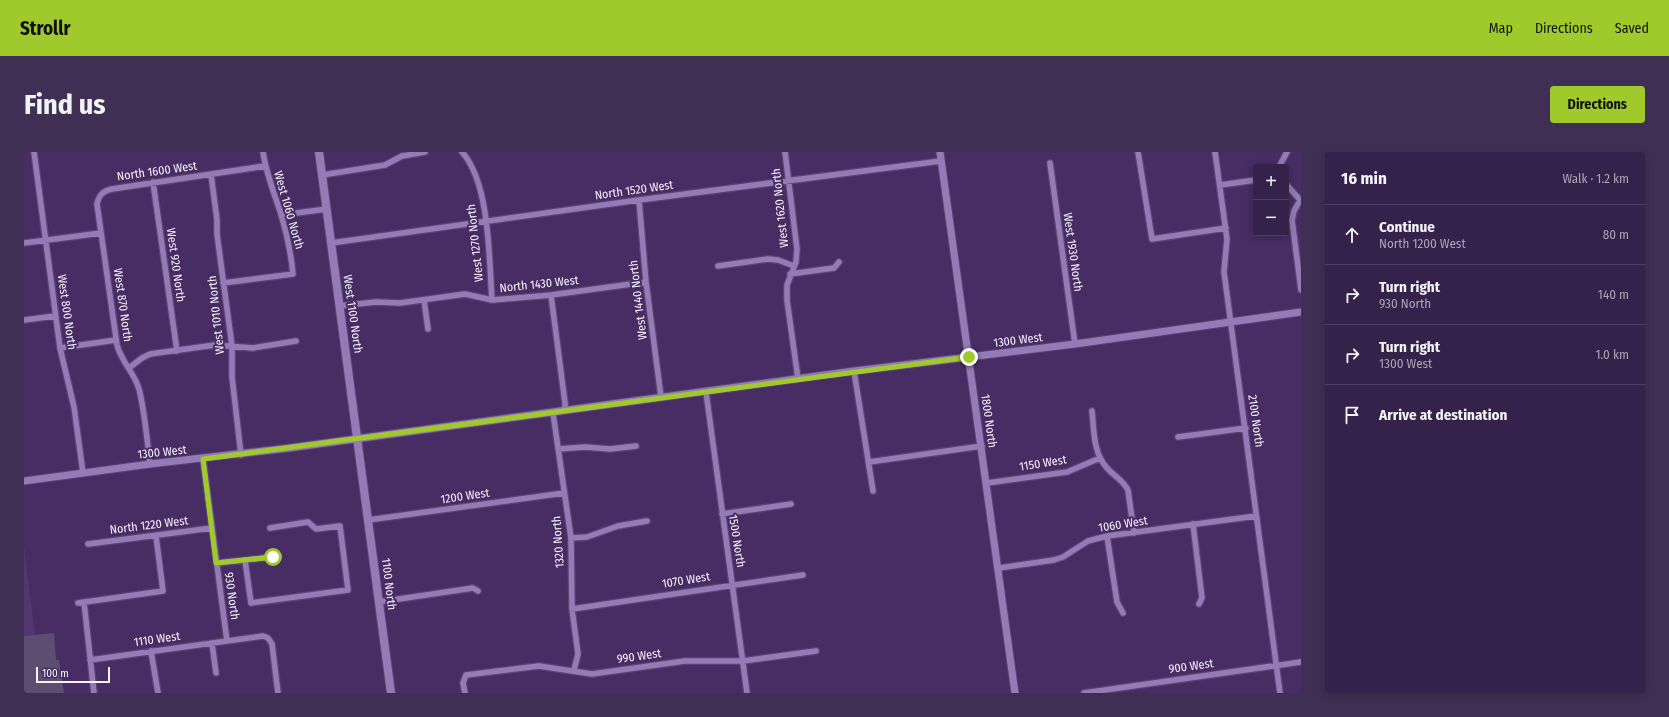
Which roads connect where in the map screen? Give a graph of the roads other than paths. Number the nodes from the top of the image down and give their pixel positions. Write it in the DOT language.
graph roads {
  1 [pos="34,152"];
  2 [pos="263,152"];
  3 [pos="319,152"];
  4 [pos="426,152"];
  5 [pos="462,152"];
  6 [pos="785,152"];
  7 [pos="940,152"];
  8 [pos="1138,152"];
  9 [pos="1215,152"];
  10 [pos="1287,152"];
  11 [pos="941,161"];
  12 [pos="1050,163"];
  13 [pos="1281,164"];
  14 [pos="265,166"];
  15 [pos="211,174"];
  16 [pos="322,175"];
  17 [pos="1253,180"];
  18 [pos="790,181"];
  19 [pos="153,182"];
  20 [pos="1220,186"];
  21 [pos="1289,187"];
  22 [pos="102,192"];
  23 [pos="1300,199"];
  24 [pos="639,200"];
  25 [pos="327,209"];
  26 [pos="281,215"];
  27 [pos="486,222"];
  28 [pos="1226,228"];
  29 [pos="101,233"];
  30 [pos="46,240"];
  31 [pos="24,243"];
  32 [pos="331,243"];
  33 [pos="839,262"];
  34 [pos="718,266"];
  35 [pos="794,266"];
  36 [pos="790,274"];
  37 [pos="646,282"];
  38 [pos="224,284"];
  39 [pos="1301,290"];
  40 [pos="551,295"];
  41 [pos="424,300"];
  42 [pos="492,300"];
  43 [pos="339,306"];
  44 [pos="1301,312"];
  45 [pos="56,316"];
  46 [pos="24,320"];
  47 [pos="1231,321"];
  48 [pos="428,329"];
  49 [pos="116,340"];
  50 [pos="296,341"];
  51 [pos="1075,344"];
  52 [pos="232,346"];
  53 [pos="60,348"];
  54 [pos="177,351"];
  55 [pos="969,357"];
  56 [pos="129,368"];
  57 [pos="854,371"];
  58 [pos="798,379"];
  59 [pos="706,392"];
  60 [pos="661,398"];
  61 [pos="564,411"];
  62 [pos="1092,411"];
  63 [pos="553,413"];
  64 [pos="1246,428"];
  65 [pos="1178,437"];
  66 [pos="358,439"];
  67 [pos="636,446"];
  68 [pos="982,446"];
  69 [pos="558,449"];
  70 [pos="241,454"];
  71 [pos="1100,458"];
  72 [pos="203,459"];
  73 [pos="870,462"];
  74 [pos="150,464"];
  75 [pos="83,473"];
  76 [pos="363,478"];
  77 [pos="24,481"];
  78 [pos="987,483"];
  79 [pos="873,491"];
  80 [pos="564,493"];
  81 [pos="791,504"];
  82 [pos="722,514"];
  83 [pos="1256,516"];
  84 [pos="368,520"];
  85 [pos="647,521"];
  86 [pos="1193,524"];
  87 [pos="212,528"];
  88 [pos="270,528"];
  89 [pos="1134,533"];
  90 [pos="156,536"];
  91 [pos="1107,536"];
  92 [pos="571,538"];
  93 [pos="88,544"];
  94 [pos="273,557"];
  95 [pos="245,560"];
  96 [pos="216,563"];
  97 [pos="999,568"];
  98 [pos="803,575"];
  99 [pos="733,584"];
  100 [pos="478,591"];
  101 [pos="84,602"];
  102 [pos="379,602"];
  103 [pos="78,603"];
  104 [pos="1199,604"];
  105 [pos="572,609"];
  106 [pos="1123,613"];
  107 [pos="227,641"];
  108 [pos="212,643"];
  109 [pos="151,651"];
  110 [pos="816,651"];
  111 [pos="90,660"];
  112 [pos="743,661"];
  113 [pos="1301,662"];
  114 [pos="1276,665"];
  115 [pos="574,670"];
  116 [pos="216,672"];
  117 [pos="94,693"];
  118 [pos="158,693"];
  119 [pos="278,693"];
  120 [pos="391,693"];
  121 [pos="465,693"];
  122 [pos="747,693"];
  123 [pos="1015,693"];
  124 [pos="1084,693"];
  125 [pos="1280,693"];
  1 -- 30 [label="street, West 800 North"];
  2 -- 14 [label="street, West 1060 North"];
  3 -- 16 [label="main road, West 1100 North"];
  4 -- 16 [label="street"];
  5 -- 27 [label="street, West 1270 North"];
  6 -- 18 [label="street, West 1620 North"];
  7 -- 11 [label="street, 1800 North"];
  8 -- 28 [label="street"];
  9 -- 20 [label="street, 2100 North"];
  10 -- 13 [label="street"];
  11 -- 18 [label="street, North 1520 West"];
  11 -- 55 [label="street, 1800 North"];
  12 -- 51 [label="street, West 1930 North"];
  14 -- 15 [label="street, North 1600 West"];
  14 -- 26 [label="street, West 1060 North"];
  15 -- 19 [label="street, North 1600 West"];
  15 -- 38 [label="street, West 1010 North"];
  16 -- 25 [label="main road, West 1100 North"];
  17 -- 20 [label="street"];
  18 -- 24 [label="street, North 1520 West"];
  18 -- 35 [label="street, West 1620 North"];
  19 -- 22 [label="street, North 1600 West"];
  19 -- 54 [label="street, West 920 North"];
  20 -- 28 [label="street, 2100 North"];
  21 -- 23 [label="street"];
  22 -- 29 [label="street, West 870 North"];
  23 -- 39 [label="street"];
  24 -- 27 [label="street, North 1520 West"];
  24 -- 37 [label="street, West 1440 North"];
  25 -- 26 [label="street"];
  25 -- 32 [label="main road, West 1100 North"];
  26 -- 38 [label="street, West 1060 North"];
  27 -- 32 [label="street, North 1520 West"];
  27 -- 42 [label="street, West 1270 North"];
  28 -- 47 [label="street, 2100 North"];
  29 -- 30 [label="street"];
  29 -- 49 [label="street, West 870 North"];
  30 -- 31 [label="street"];
  30 -- 45 [label="street, West 800 North"];
  32 -- 43 [label="main road, West 1100 North"];
  33 -- 36 [label="street"];
  34 -- 35 [label="street"];
  35 -- 36 [label="street, West 1620 North"];
  36 -- 58 [label="street, West 1620 North"];
  37 -- 40 [label="street, North 1430 West"];
  37 -- 60 [label="street, West 1440 North"];
  38 -- 52 [label="street, West 1010 North"];
  40 -- 42 [label="street, North 1430 West"];
  40 -- 61 [label="street"];
  41 -- 42 [label="street, North 1430 West"];
  41 -- 43 [label="street, North 1430 West"];
  41 -- 48 [label="street"];
  43 -- 66 [label="main road, West 1100 North"];
  44 -- 47 [label="street, 1300 West"];
  45 -- 46 [label="street"];
  45 -- 53 [label="street, West 800 North"];
  47 -- 51 [label="street, 1300 West"];
  47 -- 64 [label="street, 2100 North"];
  49 -- 53 [label="street"];
  49 -- 56 [label="street, West 870 North"];
  50 -- 52 [label="street"];
  51 -- 55 [label="street, 1300 West"];
  52 -- 54 [label="street"];
  52 -- 70 [label="street, West 1010 North"];
  53 -- 75 [label="street, West 800 North"];
  54 -- 56 [label="street"];
  55 -- 57 [label="street, 1300 West"];
  55 -- 68 [label="street, 1800 North"];
  56 -- 74 [label="street, West 870 North"];
  57 -- 58 [label="street, 1300 West"];
  57 -- 73 [label="street"];
  58 -- 59 [label="street, 1300 West"];
  59 -- 60 [label="street, 1300 West"];
  59 -- 82 [label="street, 1500 North"];
  60 -- 61 [label="street, 1300 West"];
  61 -- 63 [label="street, 1300 West"];
  62 -- 71 [label="street"];
  63 -- 66 [label="street, 1300 West"];
  63 -- 69 [label="street, 1320 North"];
  64 -- 65 [label="street"];
  64 -- 83 [label="street, 2100 North"];
  66 -- 70 [label="street, 1300 West"];
  66 -- 76 [label="main road, West 1100 North"];
  67 -- 69 [label="street"];
  68 -- 73 [label="street"];
  68 -- 78 [label="street, 1800 North"];
  69 -- 80 [label="street, 1320 North"];
  70 -- 72 [label="street, 1300 West"];
  71 -- 78 [label="street, 1150 West"];
  71 -- 89 [label="street"];
  72 -- 74 [label="street, 1300 West"];
  72 -- 87 [label="street, 930 North"];
  73 -- 79 [label="street"];
  74 -- 75 [label="street, 1300 West"];
  75 -- 77 [label="street, 1300 West"];
  76 -- 84 [label="main road, 1100 North"];
  78 -- 97 [label="street, 1800 North"];
  80 -- 84 [label="street, 1200 West"];
  80 -- 92 [label="street, 1320 North"];
  81 -- 82 [label="street"];
  82 -- 99 [label="street, 1500 North"];
  83 -- 86 [label="street, 1060 West"];
  83 -- 114 [label="street, 2100 North"];
  84 -- 102 [label="main road, 1100 North"];
  85 -- 92 [label="street"];
  86 -- 89 [label="street, 1060 West"];
  86 -- 104 [label="street"];
  87 -- 90 [label="street, North 1220 West"];
  87 -- 96 [label="street, 930 North"];
  88 -- 95 [label="street"];
  89 -- 91 [label="street, 1060 West"];
  90 -- 93 [label="street, North 1220 West"];
  90 -- 101 [label="street"];
  91 -- 97 [label="street, 1060 West"];
  91 -- 106 [label="street"];
  92 -- 105 [label="street, 1320 North"];
  94 -- 95 [label="street"];
  95 -- 96 [label="street"];
  96 -- 107 [label="street, 930 North"];
  97 -- 123 [label="street, 1800 North"];
  98 -- 99 [label="street, 1070 West"];
  99 -- 105 [label="street, 1070 West"];
  99 -- 112 [label="street, 1500 North"];
  100 -- 102 [label="street"];
  101 -- 103 [label="street"];
  101 -- 111 [label="street"];
  102 -- 120 [label="main road, 1100 North"];
  105 -- 115 [label="street, 1320 North"];
  107 -- 108 [label="street, 1110 West"];
  107 -- 119 [label="street, 1110 West"];
  108 -- 109 [label="street, 1110 West"];
  108 -- 116 [label="street"];
  109 -- 111 [label="street, 1110 West"];
  109 -- 118 [label="street"];
  110 -- 112 [label="street, 990 West"];
  111 -- 117 [label="street"];
  112 -- 115 [label="street, 990 West"];
  112 -- 122 [label="street, 1500 North"];
  113 -- 114 [label="street, 900 West"];
  114 -- 124 [label="street, 900 West"];
  114 -- 125 [label="street, 2100 North"];
  115 -- 121 [label="street, 990 West"];
}
